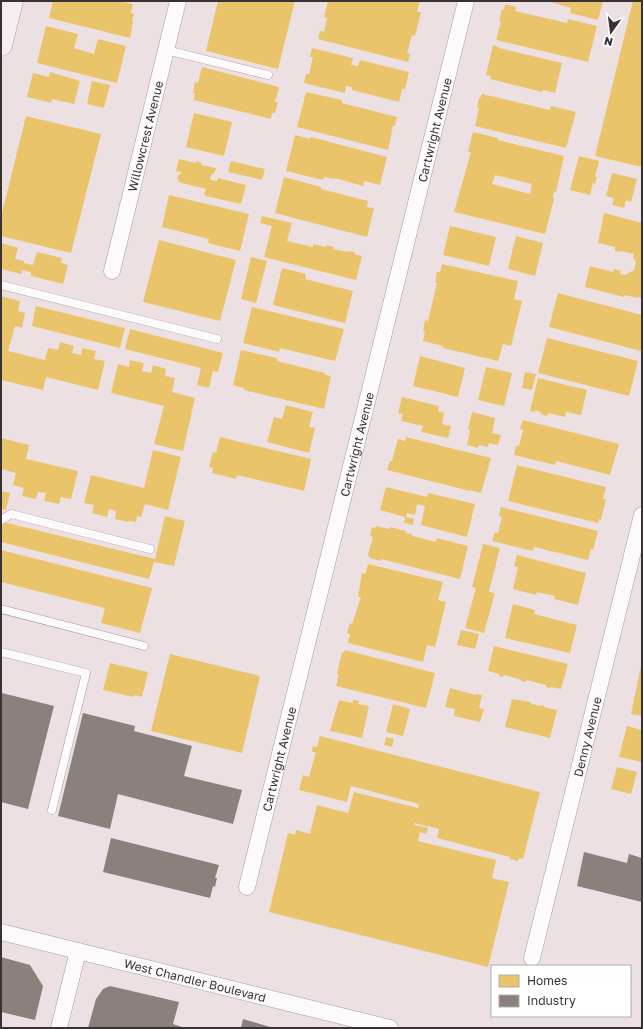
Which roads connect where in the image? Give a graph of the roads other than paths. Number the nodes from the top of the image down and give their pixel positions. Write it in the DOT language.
graph roads {
  1 [pos="12,1"];
  2 [pos="178,1"];
  3 [pos="466,1"];
  4 [pos="1,45"];
  5 [pos="166,50"];
  6 [pos="268,75"];
  7 [pos="112,271"];
  8 [pos="1,285"];
  9 [pos="217,339"];
  10 [pos="642,515"];
  11 [pos="1,520"];
  12 [pos="150,549"];
  13 [pos="1,610"];
  14 [pos="144,646"];
  15 [pos="1,652"];
  16 [pos="52,810"];
  17 [pos="247,887"];
  18 [pos="1,932"];
  19 [pos="78,951"];
  20 [pos="532,958"];
  21 [pos="333,1021"];
  22 [pos="59,1028"];
  23 [pos="390,1028"];
  1 -- 4 [label="main road"];
  2 -- 5 [label="street, Willowcrest Avenue"];
  3 -- 17 [label="street, Cartwright Avenue"];
  5 -- 6 [label="lane"];
  5 -- 7 [label="street, Willowcrest Avenue"];
  8 -- 9 [label="lane"];
  10 -- 20 [label="street, Denny Avenue"];
  11 -- 12 [label="lane"];
  13 -- 14 [label="lane"];
  15 -- 16 [label="lane"];
  18 -- 19 [label="street, West Chandler Boulevard"];
  19 -- 21 [label="street, West Chandler Boulevard"];
  19 -- 22 [label="street"];
  21 -- 23 [label="street, West Chandler Boulevard"];
}
